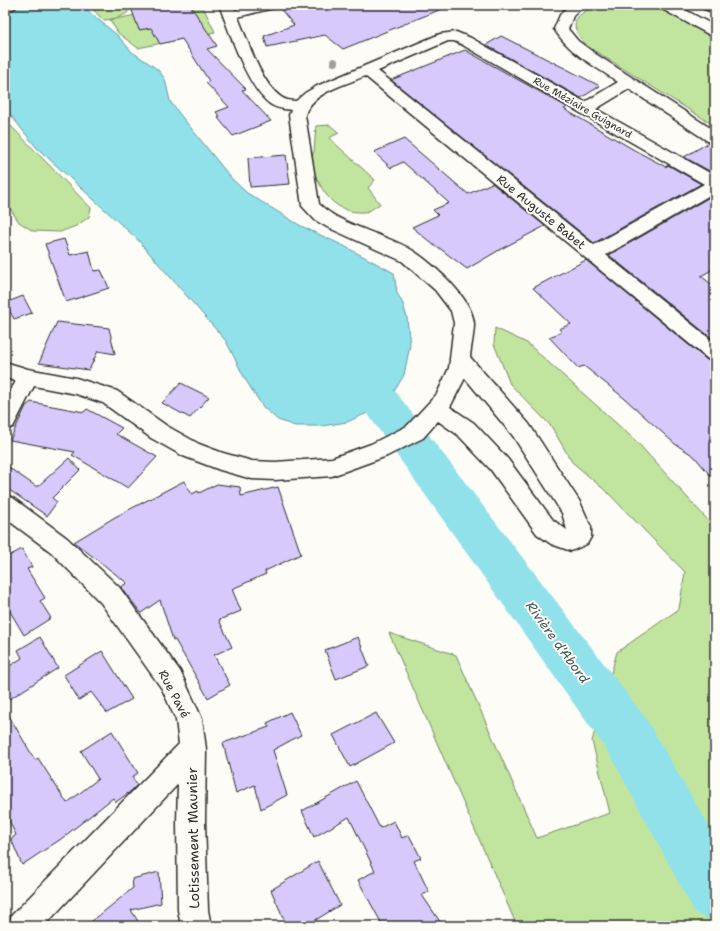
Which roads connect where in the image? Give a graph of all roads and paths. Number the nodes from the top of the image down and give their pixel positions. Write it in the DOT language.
graph roads {
  1 [pos="10,5"];
  2 [pos="268,5"];
  3 [pos="578,5"];
  4 [pos="665,5"];
  5 [pos="707,5"];
  6 [pos="5,6"];
  7 [pos="715,9"];
  8 [pos="228,10"];
  9 [pos="715,32"];
  10 [pos="367,70"];
  11 [pos="629,82"];
  12 [pos="300,106"];
  13 [pos="586,108"];
  14 [pos="715,138"];
  15 [pos="713,188"];
  16 [pos="593,254"];
  17 [pos="715,354"];
  18 [pos="460,359"];
  19 [pos="6,370"];
  20 [pos="28,377"];
  21 [pos="436,409"];
  22 [pos="5,421"];
  23 [pos="5,505"];
  24 [pos="193,749"];
  25 [pos="23,926"];
  26 [pos="196,926"];
  1 -- 6 [label="main road"];
  2 -- 8 [label="street"];
  3 -- 11 [label="street"];
  4 -- 9 [label="street"];
  5 -- 7 [label="street"];
  8 -- 12 [label="street"];
  10 -- 12 [label="street"];
  10 -- 13 [label="street, Rue Méziaire Guignard"];
  10 -- 16 [label="street, Rue Auguste Babet"];
  11 -- 13 [label="street"];
  11 -- 14 [label="street"];
  12 -- 18 [label="street"];
  13 -- 15 [label="street, Rue Méziaire Guignard"];
  15 -- 16 [label="street"];
  16 -- 17 [label="street, Rue Auguste Babet"];
  18 -- 21 [label="street"];
  18 -- 21 [label="street"];
  19 -- 20 [label="street"];
  20 -- 21 [label="street"];
  20 -- 22 [label="street"];
  23 -- 24 [label="street, Rue Pavé"];
  24 -- 25 [label="street"];
  24 -- 26 [label="street, Lotissement Maunier"];
}
